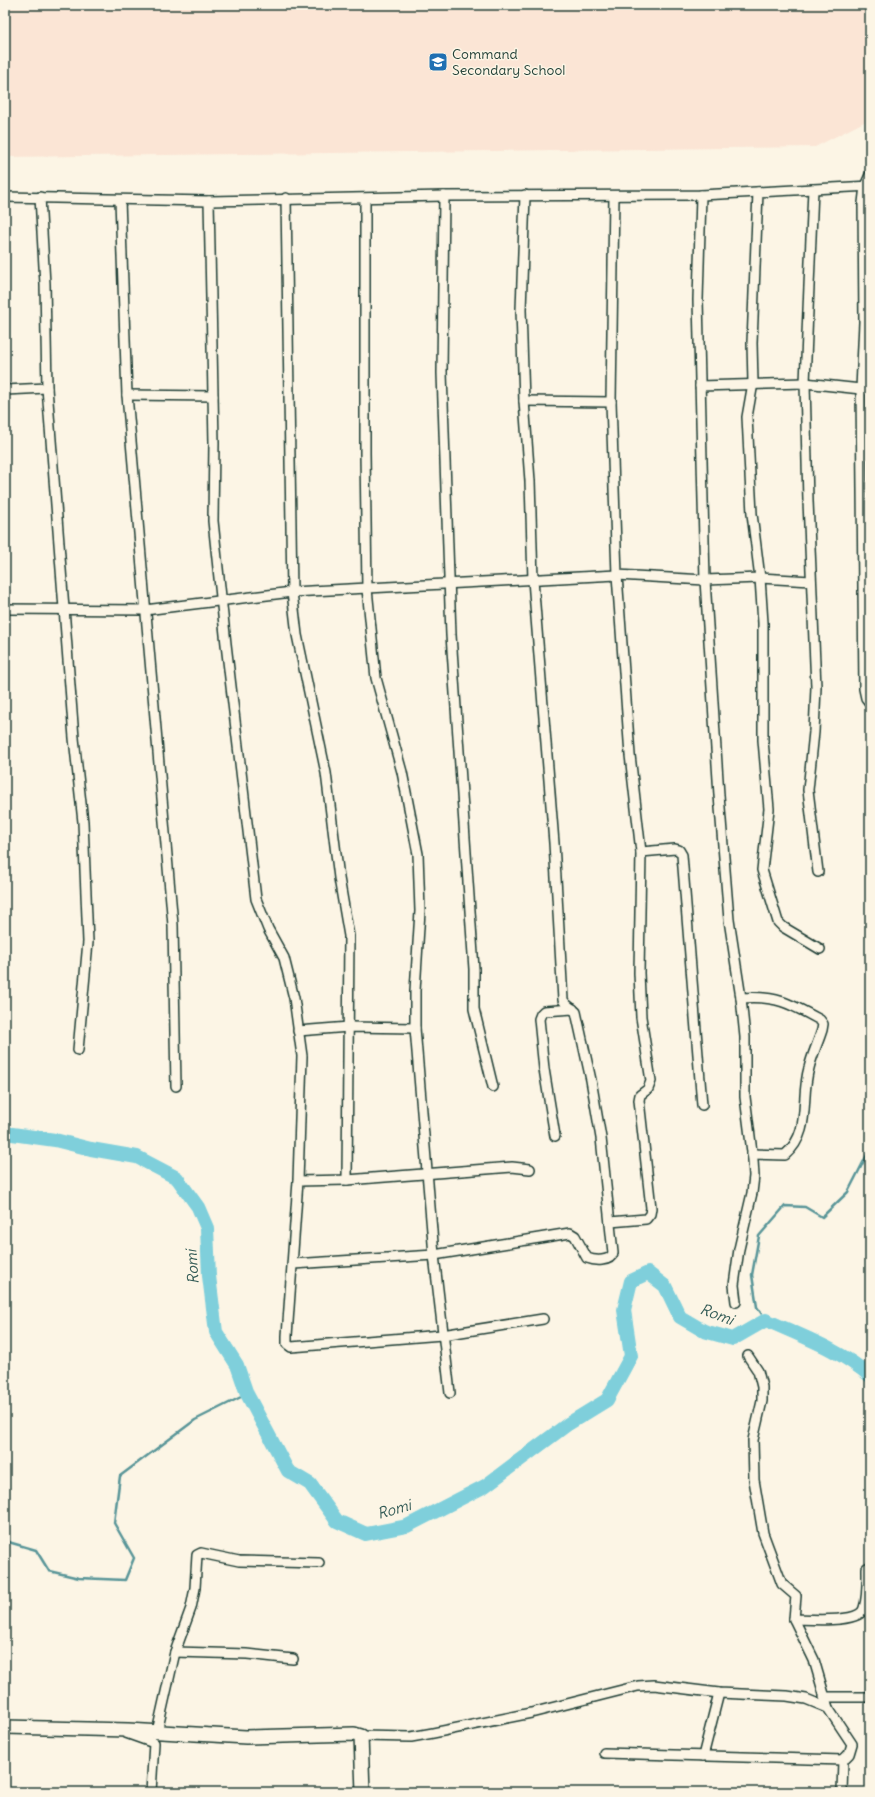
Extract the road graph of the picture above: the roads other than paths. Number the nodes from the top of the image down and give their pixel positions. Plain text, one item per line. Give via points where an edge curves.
1 (870, 175) edge
2 (867, 186) edge
3 (812, 189) junction
4 (758, 192) junction
5 (525, 195) junction
6 (701, 195) junction
7 (5, 196) edge
8 (444, 196) junction
9 (614, 196) junction
10 (40, 197) junction
11 (286, 198) junction
12 (365, 198) junction
13 (120, 200) junction
14 (209, 201) junction
15 (805, 383) junction
16 (753, 384) junction
17 (700, 386) junction
18 (47, 388) junction
19 (866, 389) edge
20 (5, 390) edge
21 (127, 395) junction
22 (213, 396) junction
23 (524, 401) junction
24 (611, 402) junction
25 (617, 575) junction
26 (760, 578) junction
27 (533, 580) junction
28 (705, 580) junction
29 (811, 581) junction
30 (450, 585) junction
31 (367, 589) junction
32 (292, 592) junction
33 (221, 601) junction
34 (5, 609) edge
35 (65, 610) junction
36 (145, 610) junction
37 (870, 703) edge
38 (641, 852) junction
39 (818, 872) dead end
40 (820, 949) dead end
41 (742, 998) junction
42 (573, 1009) junction
43 (349, 1027) junction
44 (415, 1028) junction
45 (298, 1031) junction
46 (78, 1050) dead end
47 (176, 1086) dead end
48 (493, 1087) dead end
49 (702, 1105) dead end
50 (555, 1136) dead end
51 (752, 1154) junction
52 (530, 1169) dead end
53 (429, 1175) junction
54 (348, 1180) junction
55 (298, 1181) junction
56 (610, 1222) junction
57 (434, 1255) junction
58 (292, 1264) junction
59 (736, 1302) dead end
60 (543, 1319) dead end
61 (442, 1336) junction
62 (748, 1356) dead end
63 (450, 1393) dead end
64 (319, 1563) dead end
65 (868, 1568) dead end
66 (794, 1619) junction
67 (175, 1652) junction
68 (293, 1659) dead end
69 (719, 1693) junction
70 (824, 1697) junction
71 (870, 1697) edge
72 (828, 1708) junction
73 (5, 1727) edge
74 (120, 1730) junction
75 (157, 1732) junction
76 (361, 1736) junction
77 (604, 1753) dead end
78 (702, 1756) junction
79 (842, 1760) junction
80 (151, 1792) edge
81 (363, 1792) edge
82 (842, 1792) edge

1 - 2 street
2 - 3 street
2 - 19 street via 862,203
3 - 4 street
3 - 15 street
4 - 6 street
4 - 16 street via 752,343
5 - 8 street
5 - 9 street
5 - 23 street via 521,310
6 - 9 street
6 - 17 street via 698,300
7 - 10 street
8 - 12 street
8 - 30 street via 442,373
9 - 24 street
10 - 13 street
10 - 18 street
11 - 12 street
11 - 14 street
11 - 32 street
12 - 31 street
13 - 14 street
13 - 21 street
14 - 22 street
15 - 16 street
15 - 19 street
15 - 29 street
16 - 17 street
16 - 26 street via 747,417 752,514
17 - 28 street
18 - 20 street
18 - 35 street
19 - 37 street via 864,689
21 - 22 street
21 - 36 street
22 - 33 street via 213,521
23 - 24 street
23 - 27 street
24 - 25 street
25 - 27 street
25 - 28 street
25 - 38 street via 630,755
26 - 28 street
26 - 29 street
26 - 40 street via 763,623 763,740 769,809 762,870 778,922
27 - 30 street
27 - 42 street via 554,843 563,1000
28 - 41 street via 729,920
29 - 39 street via 816,687 808,790
30 - 31 street via 405,585
30 - 48 street via 474,969 474,1008
31 - 32 street
31 - 44 street via 376,678 402,772 418,854 420,911
32 - 33 street
32 - 43 street via 297,635 326,773 349,936
33 - 36 street
33 - 45 street via 256,899 268,929 284,958 294,998
34 - 35 street
35 - 36 street
35 - 46 street via 83,822 88,942
36 - 47 street via 173,925
38 - 49 street via 675,848 682,855
38 - 56 street via 640,988 651,1081 639,1100 651,1208 646,1219
41 - 51 street via 745,1097
41 - 51 street via 772,998 795,1006 823,1024 808,1069 798,1141 785,1155
42 - 50 street via 544,1011 539,1019
42 - 56 street via 576,1012 591,1080 601,1138
43 - 44 street
43 - 45 street
43 - 54 street
44 - 53 street
45 - 55 street via 302,1056
51 - 59 street via 754,1176 739,1249 734,1285
52 - 53 street via 512,1167
53 - 54 street
53 - 57 street
54 - 55 street
55 - 58 street
56 - 57 street via 613,1253 609,1260 587,1258 575,1236 570,1233
57 - 58 street
57 - 61 street
58 - 61 street via 286,1336 291,1347
60 - 61 street
61 - 63 street
62 - 66 street via 758,1371 762,1387 762,1401 753,1440 754,1480 760,1518 782,1584 796,1596
64 - 67 street via 239,1560 201,1553 197,1555 191,1608
65 - 66 street via 864,1609 859,1615 846,1619
66 - 70 street via 814,1660
67 - 68 street via 247,1654
67 - 75 street
69 - 72 street via 787,1696 806,1699
69 - 76 street via 654,1685 638,1686 531,1713 411,1737
69 - 78 street
70 - 71 street
70 - 72 street
72 - 79 street via 852,1744 849,1754
73 - 74 street
74 - 75 street
74 - 80 street via 154,1743
75 - 76 street via 246,1737 354,1734
76 - 81 street
77 - 78 street
78 - 79 street
79 - 82 street

